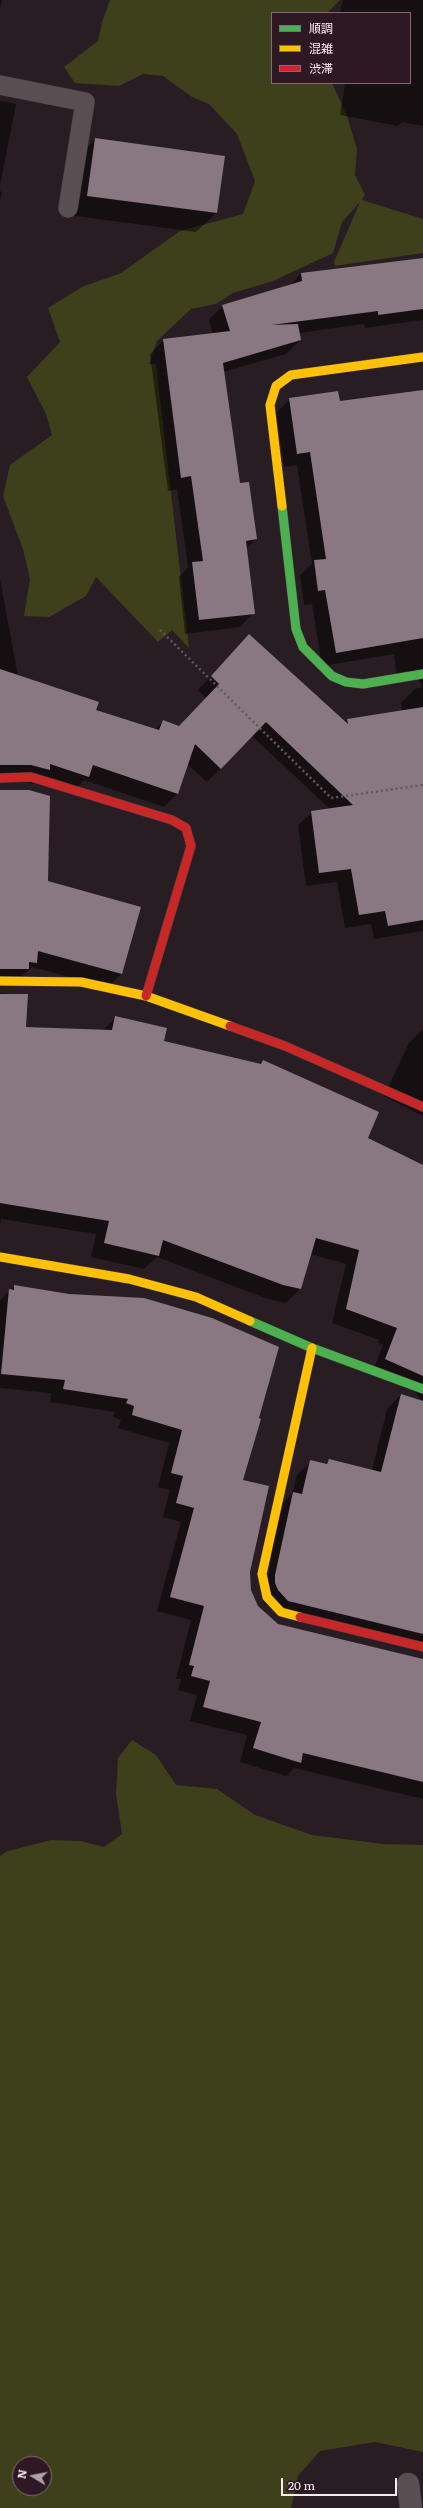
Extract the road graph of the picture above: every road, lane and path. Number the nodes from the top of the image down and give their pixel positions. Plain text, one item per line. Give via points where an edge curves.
1 (0, 85) edge
2 (68, 208) dead end
3 (423, 357) edge
4 (160, 630) dead end
5 (423, 674) edge
6 (0, 778) edge
7 (423, 785) edge
8 (0, 981) edge
9 (146, 996) junction
10 (423, 1107) edge
11 (0, 1257) edge
12 (312, 1348) junction
13 (423, 1389) edge
14 (423, 1647) edge
15 (408, 2484) dead end
16 (411, 2508) edge

1 - 2 lane via 85,102
3 - 5 street via 291,375 276,386 270,405 296,628 303,647 332,676 346,682 363,684
4 - 7 path via 331,798
6 - 9 street via 31,777 172,820 186,828 191,846
8 - 9 street via 81,982
9 - 10 street via 285,1046
11 - 12 street via 129,1279 196,1297
12 - 13 street
12 - 14 street via 262,1574 264,1592 273,1606 281,1612
15 - 16 street

